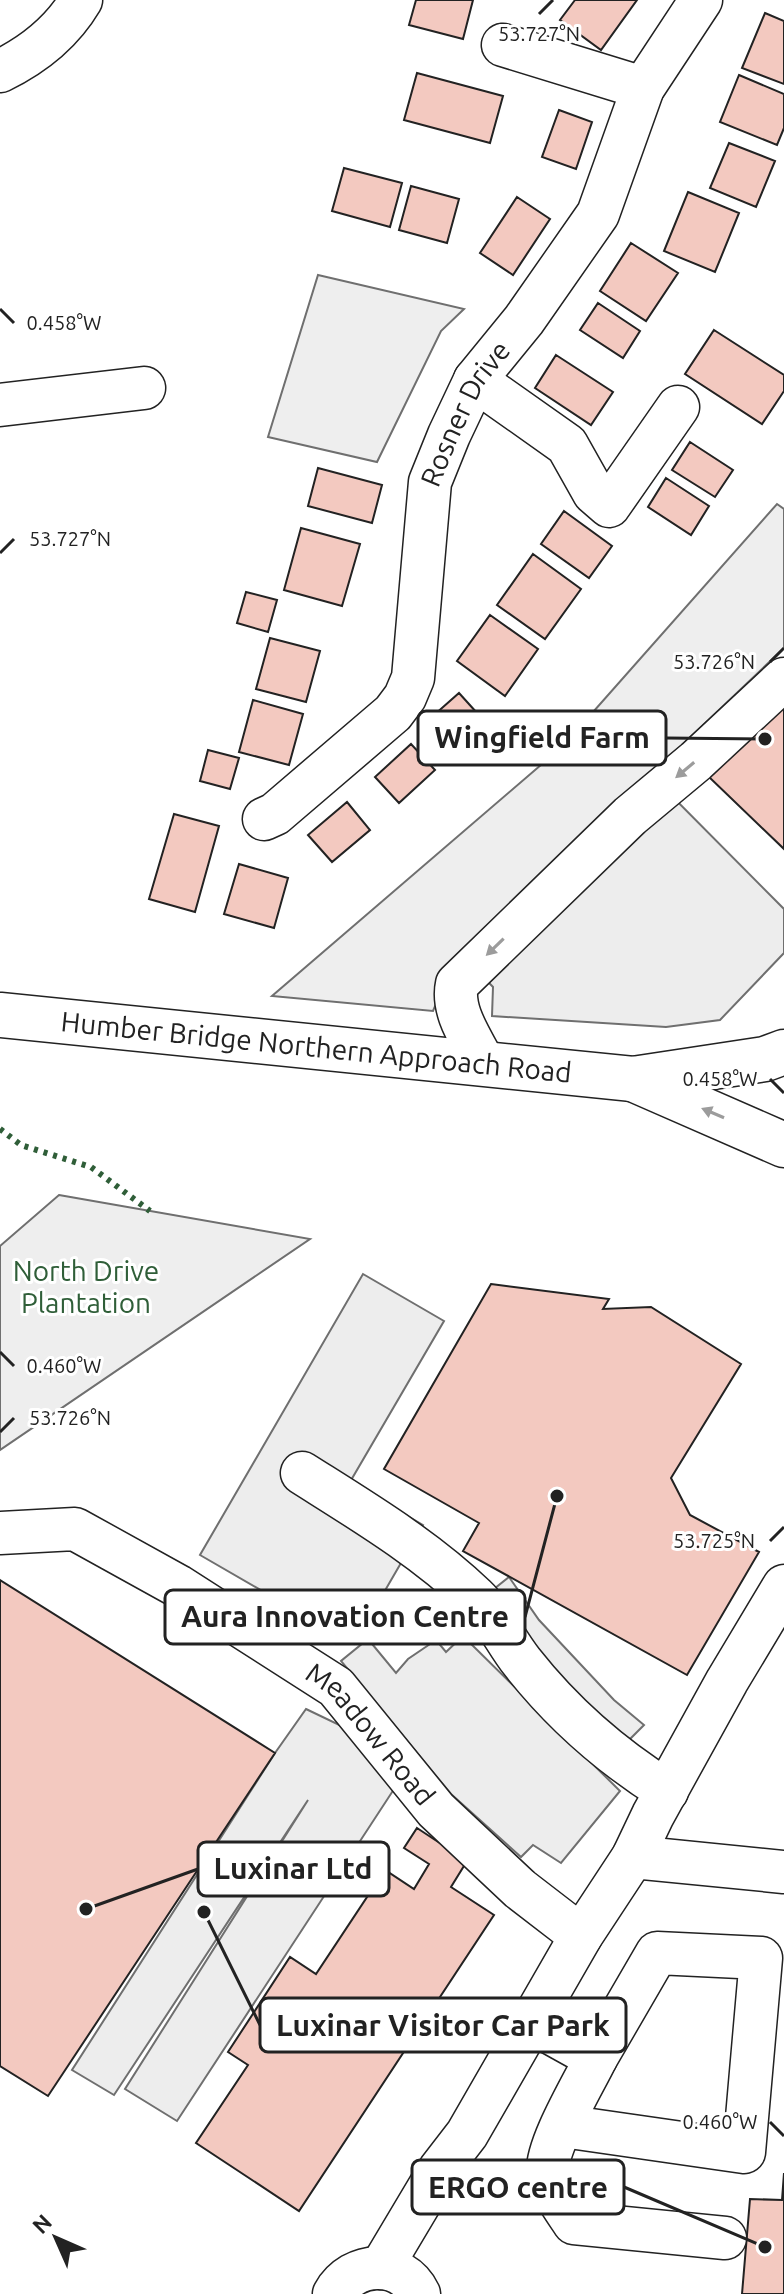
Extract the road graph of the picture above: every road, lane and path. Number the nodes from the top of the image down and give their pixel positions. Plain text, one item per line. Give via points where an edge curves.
1 (81, 0) edge
2 (701, 0) edge
3 (504, 40) dead end
4 (0, 71) edge
5 (643, 88) junction
6 (475, 380) junction
7 (144, 388) dead end
8 (0, 405) edge
9 (678, 407) dead end
10 (784, 679) edge
11 (264, 819) dead end
12 (0, 1015) edge
13 (784, 1052) edge
14 (483, 1062) junction
15 (633, 1079) junction
16 (784, 1145) edge
17 (302, 1473) dead end
18 (0, 1533) edge
19 (784, 1586) edge
20 (667, 1791) junction
21 (784, 1872) edge
22 (622, 1874) junction
23 (581, 1936) junction
24 (533, 2023) junction
25 (596, 2058) junction
26 (563, 2126) junction
27 (725, 2238) dead end
28 (402, 2279) edge
29 (334, 2294) edge

1 - 4 street via 41,46
2 - 5 street, Rosner Drive
3 - 5 street
5 - 6 street, Rosner Drive via 598,214
6 - 9 street via 567,445 594,493 609,506
6 - 11 street, Rosner Drive via 430,482 413,678 405,697 393,713
7 - 8 street
10 -> 14 street via 630,816 457,984 454,997
12 - 14 highway, Humber Bridge Northern Approach Road
13 - 15 highway
14 - 15 highway, Humber Bridge Northern Approach Road
16 -> 15 highway
17 - 20 street via 412,1544 478,1599 522,1662 582,1729
18 - 23 street, Meadow Road via 75,1529 178,1586 336,1687 447,1820 520,1889
19 - 20 street
20 - 22 street
21 - 22 street
22 - 23 street
23 - 24 street
24 - 25 street
24 - 28 street via 440,2169
25 - 26 street
25 - 26 street via 657,1953 761,1958 744,2152
26 - 27 street via 548,2171 574,2223
28 - 29 street via 360,2270

